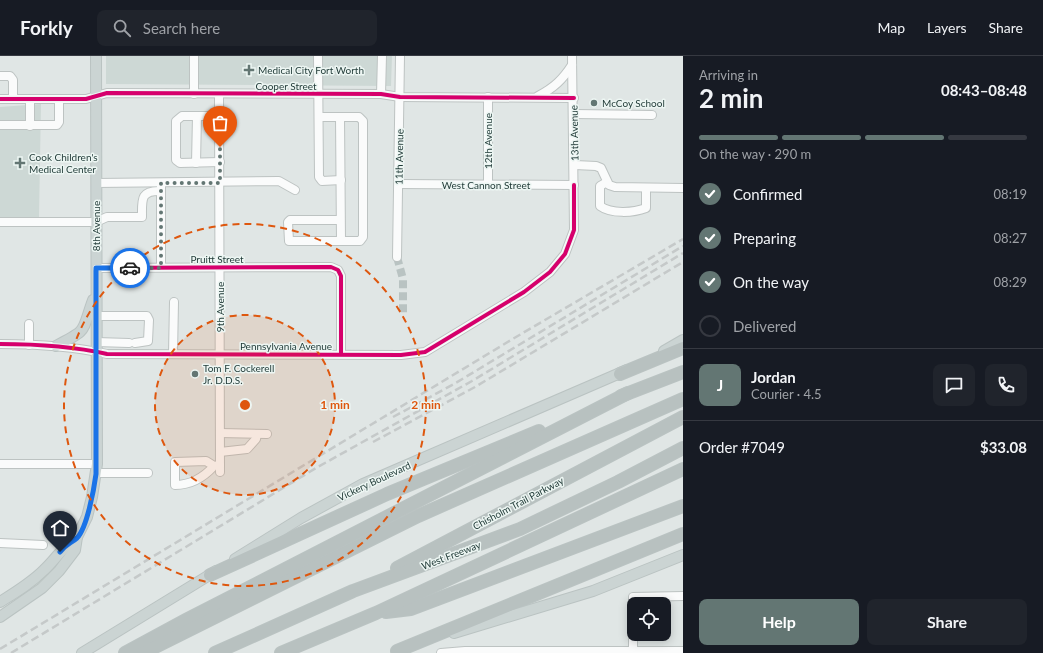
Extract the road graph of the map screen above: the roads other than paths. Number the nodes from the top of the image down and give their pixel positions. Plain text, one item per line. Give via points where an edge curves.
1 (96, 56) edge
2 (194, 56) edge
3 (318, 56) edge
4 (400, 56) edge
5 (572, 56) edge
6 (383, 58) edge
7 (572, 65) junction
8 (0, 76) edge
9 (194, 94) junction
10 (219, 94) junction
11 (318, 94) junction
12 (381, 94) junction
13 (96, 95) junction
14 (400, 97) junction
15 (488, 97) junction
16 (536, 98) junction
17 (574, 98) junction
18 (13, 99) junction
19 (30, 99) junction
20 (59, 99) junction
21 (0, 100) edge
22 (574, 114) junction
23 (652, 115) dead end
24 (197, 116) junction
25 (219, 116) junction
26 (319, 117) junction
27 (340, 117) junction
28 (0, 125) edge
29 (30, 126) junction
30 (220, 162) junction
31 (196, 163) junction
32 (575, 165) junction
33 (341, 180) junction
34 (607, 182) junction
35 (96, 183) junction
36 (220, 183) junction
37 (399, 184) junction
38 (488, 184) junction
39 (574, 185) junction
40 (161, 187) junction
41 (646, 188) junction
42 (683, 188) edge
43 (295, 190) dead end
44 (340, 220) junction
45 (0, 222) edge
46 (96, 222) junction
47 (341, 241) junction
48 (397, 257) tunnel mouth
49 (221, 267) junction
50 (96, 268) junction
51 (161, 268) junction
52 (96, 290) junction
53 (174, 302) dead end
54 (96, 316) junction
55 (29, 324) dead end
56 (683, 340) edge
57 (0, 344) edge
58 (29, 345) junction
59 (56, 346) junction
60 (96, 347) junction
61 (683, 348) edge
62 (173, 354) junction
63 (220, 354) junction
64 (341, 354) junction
65 (683, 372) edge
66 (620, 374) junction
67 (683, 398) edge
68 (683, 417) edge
69 (220, 433) junction
70 (257, 434) junction
71 (267, 434) dead end
72 (683, 448) edge
73 (507, 450) junction
74 (220, 452) junction
75 (0, 464) edge
76 (97, 468) junction
77 (218, 468) junction
78 (683, 469) edge
79 (148, 473) dead end
80 (683, 506) edge
81 (683, 534) edge
82 (77, 537) junction
83 (0, 544) edge
84 (43, 545) dead end
85 (683, 555) edge
86 (210, 575) junction
87 (353, 591) junction
88 (683, 596) edge
89 (0, 602) edge
90 (376, 614) junction
91 (0, 617) edge
92 (683, 651) edge
93 (393, 652) edge
94 (633, 652) edge
95 (82, 653) edge
96 (125, 653) edge
97 (143, 653) edge
98 (215, 653) edge
99 (281, 653) edge
100 (441, 653) edge

1 - 13 main road, 8th Avenue
2 - 9 street
3 - 11 street
4 - 14 street, 11th Avenue
5 - 7 street, 13th Avenue
6 - 12 street
7 - 16 street via 563,79
7 - 17 street, 13th Avenue
8 - 18 street via 10,76 13,80
9 - 10 street, Cooper Street
9 - 13 street, Cooper Street
10 - 11 street, Cooper Street
10 - 25 street, 9th Avenue
11 - 12 street, Cooper Street
11 - 26 street
12 - 14 street, Cooper Street
13 - 20 street, Cooper Street via 86,99
13 - 35 main road, 8th Avenue
14 - 15 street, Cooper Street
14 - 37 street, 11th Avenue
15 - 16 street, Cooper Street
15 - 38 street, 12th Avenue
16 - 17 street, Cooper Street
17 - 22 street, 13th Avenue
18 - 19 street, Cooper Street
18 - 21 street, Cooper Street
19 - 20 street, Cooper Street
19 - 29 street
20 - 29 street via 57,125
22 - 23 street
22 - 32 street, 13th Avenue
24 - 25 street
24 - 31 street
24 - 31 street via 182,116 176,121 176,160 180,163
25 - 30 street, 9th Avenue
26 - 27 street
26 - 33 street via 319,177 322,181
27 - 33 street
27 - 47 street via 359,117 362,121 363,136 363,237 360,241
28 - 29 street
30 - 31 street
30 - 36 street, 9th Avenue
32 - 34 street via 596,166 603,171
32 - 39 street, 13th Avenue
33 - 44 street
34 - 41 street via 615,188
34 - 41 street via 600,186 600,206 606,210 638,211 646,208
35 - 40 street
35 - 46 main road, 8th Avenue
36 - 40 street
36 - 43 street via 279,182
36 - 49 street, 9th Avenue
37 - 38 street, West Cannon Street
37 - 48 street, 11th Avenue
38 - 39 street, West Cannon Street
39 - 64 street, Pennsylvania Avenue via 574,230 565,254 550,272 524,292 425,352 413,355
40 - 46 street via 147,193 142,199 142,217 107,217
40 - 51 street
41 - 42 street
44 - 47 street
44 - 47 street via 290,220 288,238 289,241
45 - 46 street
46 - 50 main road, 8th Avenue
49 - 51 street, Pruitt Street
49 - 63 street, 9th Avenue
49 - 64 street, Pruitt Street via 331,267 338,270 341,276
50 - 51 street, Pruitt Street
50 - 52 main road, 8th Avenue
52 - 54 main road, 8th Avenue
52 - 59 main road via 84,330 78,336
53 - 62 street
54 - 60 main road, 8th Avenue
54 - 60 street via 147,316 149,320 148,341
55 - 58 street
56 - 66 main road, Vickery Boulevard
57 - 58 street, Pennsylvania Avenue
58 - 59 street, Pennsylvania Avenue
59 - 60 street, Pennsylvania Avenue
60 - 62 street, Pennsylvania Avenue via 107,354
60 - 76 main road, 8th Avenue
61 - 66 highway
62 - 63 street, Pennsylvania Avenue
63 - 64 street, Pennsylvania Avenue
63 - 69 street, 9th Avenue
65 - 73 highway via 628,393
66 - 86 main road, Vickery Boulevard via 342,494
67 - 97 highway via 418,516
68 - 87 highway, Chisholm Trail Parkway
69 - 70 street
69 - 74 street, 9th Avenue
70 - 71 street
70 - 74 street via 256,439 246,449
72 - 87 highway, West Freeway via 520,528
73 - 86 highway via 387,494
73 - 96 highway
74 - 77 street, 9th Avenue
75 - 76 street
76 - 79 street
76 - 82 main road, 8th Avenue via 90,506
77 - 77 street via 206,461 175,462 174,485 182,485
78 - 90 highway, West Freeway
80 - 90 highway via 411,609
81 - 93 highway
82 - 89 main road, 8th Avenue via 66,544 36,578
82 - 91 main road, 8th Avenue via 75,550 52,579
83 - 84 street
85 - 93 main road via 593,591
86 - 95 main road, Vickery Boulevard
87 - 98 highway, West Freeway
88 - 94 street via 633,597
90 - 99 highway, West Freeway
92 - 94 street
94 - 100 street

